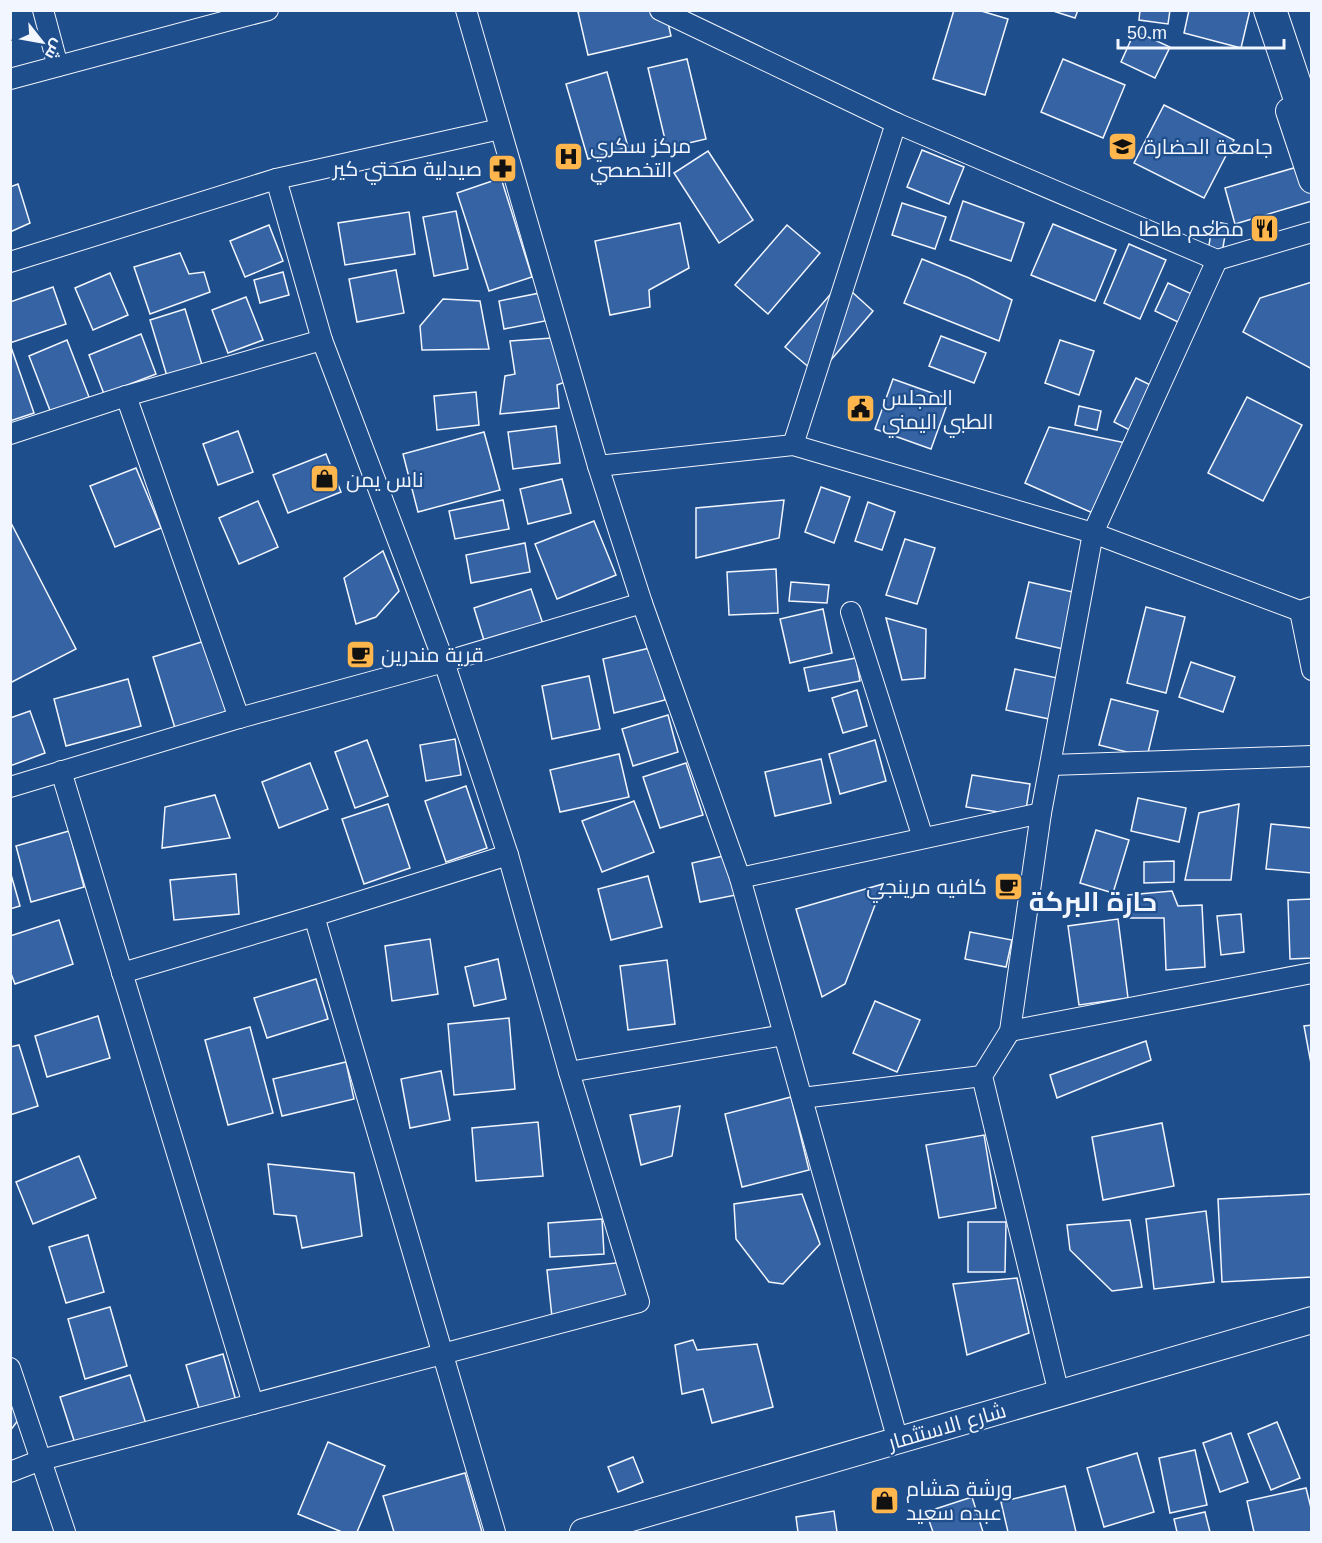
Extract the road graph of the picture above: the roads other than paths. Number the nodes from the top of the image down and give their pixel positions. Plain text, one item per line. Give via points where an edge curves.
1 (43, 10) edge
2 (268, 10) edge
3 (465, 10) edge
4 (660, 10) edge
5 (1257, 10) edge
6 (1270, 10) edge
7 (1291, 10) edge
8 (58, 66) junction
9 (1311, 69) edge
10 (10, 79) edge
11 (896, 123) junction
12 (500, 129) junction
13 (1311, 135) edge
14 (276, 179) junction
15 (1311, 180) edge
16 (1311, 232) edge
17 (1217, 260) junction
18 (10, 262) edge
19 (322, 340) junction
20 (126, 396) junction
21 (10, 434) edge
22 (793, 445) junction
23 (598, 466) junction
24 (1093, 533) junction
25 (642, 603) junction
26 (1306, 609) edge
27 (851, 612) dead end
28 (444, 662) junction
29 (1311, 670) edge
30 (238, 718) junction
31 (1311, 756) edge
32 (1051, 765) junction
33 (61, 771) junction
34 (10, 787) edge
35 (1041, 813) junction
36 (923, 838) junction
37 (508, 855) junction
38 (740, 878) junction
39 (314, 916) junction
40 (122, 973) junction
41 (1311, 973) edge
42 (1010, 1031) junction
43 (784, 1035) junction
44 (569, 1072) junction
45 (982, 1076) junction
46 (802, 1098) junction
47 (1311, 1320) edge
48 (443, 1354) junction
49 (10, 1368) edge
50 (1059, 1394) junction
51 (253, 1404) junction
52 (898, 1441) junction
53 (41, 1460) junction
54 (10, 1472) edge
55 (65, 1533) edge
56 (495, 1533) edge
57 (583, 1533) edge

1 - 8 street
2 - 8 street
3 - 12 street
4 - 11 street
5 - 15 street
6 - 13 main road
7 - 9 main road
8 - 10 street
11 - 17 street
11 - 22 street
12 - 14 street
12 - 23 street
14 - 18 street
14 - 19 street
16 - 17 street
17 - 24 street
19 - 20 street
19 - 28 street
20 - 21 street
20 - 30 street
22 - 23 street
22 - 24 street
23 - 25 street
24 - 26 street
24 - 32 street
25 - 28 street
25 - 38 street
26 - 29 street
27 - 36 street
28 - 30 street
28 - 37 street
30 - 33 street
31 - 32 street
32 - 35 street
33 - 34 street
33 - 40 street
35 - 36 street
35 - 42 street
36 - 38 street
37 - 39 street
37 - 44 street
38 - 43 street
39 - 40 street
39 - 48 street
40 - 51 street
41 - 42 street
42 - 45 street
43 - 44 street
43 - 46 street
44 - 48 street via 639,1302
45 - 46 street
45 - 50 street
46 - 52 street
47 - 50 street, شارع الاستثمار
48 - 51 street
48 - 56 street
49 - 53 street
50 - 52 street, شارع الاستثمار
51 - 53 street
52 - 57 street, شارع الاستثمار
53 - 54 street
53 - 55 street

